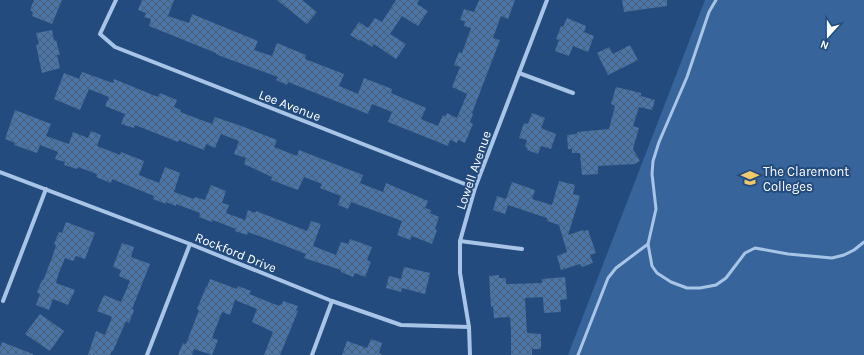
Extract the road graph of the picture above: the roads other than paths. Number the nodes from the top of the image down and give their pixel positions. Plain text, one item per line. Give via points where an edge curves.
1 (116, 0) edge
2 (547, 0) edge
3 (716, 0) edge
4 (519, 73) junction
5 (573, 94) dead end
6 (0, 172) edge
7 (475, 188) junction
8 (46, 189) junction
9 (460, 241) junction
10 (864, 242) edge
11 (190, 244) junction
12 (648, 244) junction
13 (522, 249) dead end
14 (332, 301) junction
15 (3, 302) dead end
16 (470, 327) junction
17 (147, 355) edge
18 (312, 355) edge
19 (470, 355) edge
20 (578, 355) edge

1 - 7 street, Lee Avenue via 100,34 115,47
2 - 4 street, Lowell Avenue
3 - 12 lane via 709,12 687,77 653,161 656,209
4 - 5 street
4 - 7 street, Lowell Avenue
6 - 8 street, Rockford Drive
7 - 9 street, Lowell Avenue
8 - 11 street, Rockford Drive
8 - 15 street
9 - 13 street
9 - 16 street, Lowell Avenue via 460,273
10 - 12 lane via 854,250 832,258 755,248 745,253 726,278 716,285 700,288 687,288 657,273 652,266
11 - 14 street, Rockford Drive
11 - 17 street
12 - 20 lane via 616,268 608,278
14 - 16 street, Rockford Drive via 401,325
14 - 18 street
16 - 19 street, Lowell Avenue

